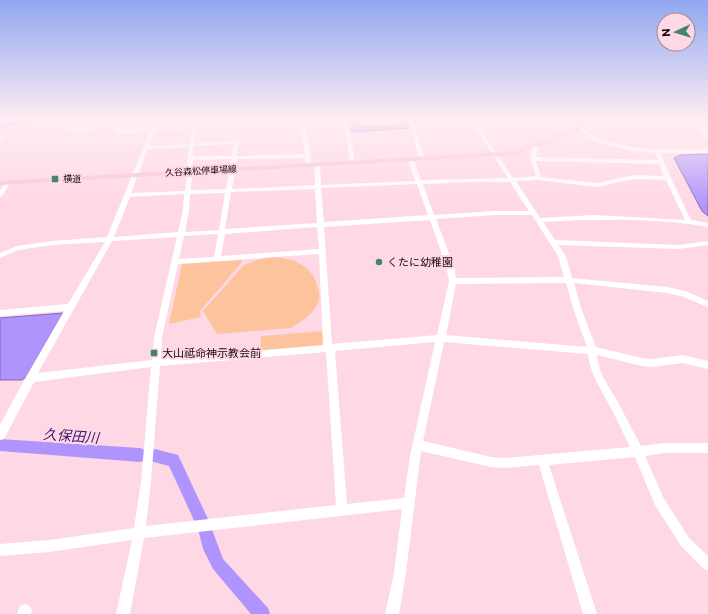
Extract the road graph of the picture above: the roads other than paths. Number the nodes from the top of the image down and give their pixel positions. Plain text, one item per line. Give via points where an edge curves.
1 (146, 148) edge
2 (191, 149) edge
3 (235, 149) edge
4 (307, 149) edge
5 (351, 149) edge
6 (419, 149) edge
7 (491, 149) edge
8 (525, 149) edge
9 (535, 149) edge
10 (634, 149) edge
11 (657, 151) junction
12 (708, 151) edge
13 (495, 155) junction
14 (308, 156) junction
15 (190, 158) junction
16 (234, 158) junction
17 (410, 158) junction
18 (422, 158) junction
19 (534, 159) junction
20 (353, 162) junction
21 (662, 162) junction
22 (313, 164) junction
23 (232, 169) junction
24 (189, 172) junction
25 (136, 175) junction
26 (539, 178) junction
27 (668, 178) junction
28 (510, 180) junction
29 (8, 182) junction
30 (419, 182) junction
31 (0, 183) edge
32 (318, 186) junction
33 (228, 190) junction
34 (188, 192) junction
35 (0, 195) edge
36 (128, 195) junction
37 (532, 213) junction
38 (432, 218) junction
39 (538, 220) junction
40 (689, 222) junction
41 (321, 225) junction
42 (708, 225) edge
43 (222, 231) junction
44 (181, 234) junction
45 (110, 239) junction
46 (553, 242) junction
47 (708, 243) edge
48 (0, 248) edge
49 (9, 251) junction
50 (323, 251) junction
51 (0, 256) edge
52 (217, 258) junction
53 (174, 262) junction
54 (568, 280) junction
55 (453, 281) junction
56 (708, 304) edge
57 (70, 307) junction
58 (0, 312) edge
59 (441, 338) junction
60 (329, 348) junction
61 (592, 350) junction
62 (155, 363) junction
63 (708, 364) edge
64 (30, 378) junction
65 (0, 435) edge
66 (418, 445) junction
67 (708, 448) edge
68 (638, 452) junction
69 (543, 461) junction
70 (408, 503) junction
71 (342, 511) junction
72 (139, 534) junction
73 (0, 550) edge
74 (708, 565) edge
75 (123, 614) edge
76 (392, 614) edge
77 (590, 614) edge

1 - 25 street
2 - 15 street
3 - 16 street
4 - 14 street
5 - 20 street
6 - 18 street
7 - 13 street
8 - 13 main road, 久谷森松停車場線 via 518,153
9 - 19 street
10 - 11 street
11 - 12 street
11 - 21 street
13 - 18 main road, 久谷森松停車場線
13 - 28 street
14 - 16 street
14 - 22 street
15 - 16 street
15 - 24 street
16 - 23 street
17 - 18 main road, 久谷森松停車場線
17 - 20 main road, 久谷森松停車場線
17 - 30 street
19 - 21 street
19 - 26 street
20 - 22 main road, 久谷森松停車場線
21 - 27 street
22 - 23 main road, 久谷森松停車場線
22 - 32 street
23 - 24 main road, 久谷森松停車場線
23 - 33 street
24 - 25 main road, 久谷森松停車場線
24 - 34 street
25 - 29 main road, 久谷森松停車場線
25 - 36 street
26 - 27 street via 596,185 633,177
26 - 28 street
27 - 40 street
28 - 30 street
28 - 37 street
29 - 31 main road, 久谷森松停車場線
29 - 35 street
30 - 32 street
30 - 38 street
32 - 33 street
32 - 41 street
33 - 34 street
33 - 43 street
34 - 36 street
34 - 44 street
36 - 45 street
37 - 38 street
37 - 39 street
38 - 41 street
38 - 55 street
39 - 40 street via 594,217
39 - 46 street
40 - 42 street
41 - 43 street
41 - 50 street
43 - 44 street
43 - 52 street
44 - 45 street
44 - 53 street
45 - 49 street via 25,246
45 - 57 street
46 - 47 street via 679,247
46 - 54 street via 562,256
48 - 49 street
49 - 51 street
50 - 52 street
50 - 60 street
52 - 53 street
53 - 62 street via 162,313
54 - 55 street
54 - 56 street via 667,290 682,293
54 - 61 street
55 - 59 street
57 - 58 street
57 - 64 street
59 - 60 street
59 - 61 street
59 - 66 street
60 - 62 street
60 - 71 street
61 - 63 street via 642,362 682,359
61 - 68 street via 594,367 601,383 612,399
62 - 64 street
62 - 72 street
64 - 65 street
66 - 69 street via 491,462
66 - 70 street
67 - 68 street via 665,448
68 - 69 street
68 - 74 street via 659,501 685,542
69 - 77 street
70 - 71 street
70 - 76 street via 402,559
71 - 72 street
72 - 73 street
72 - 75 street

